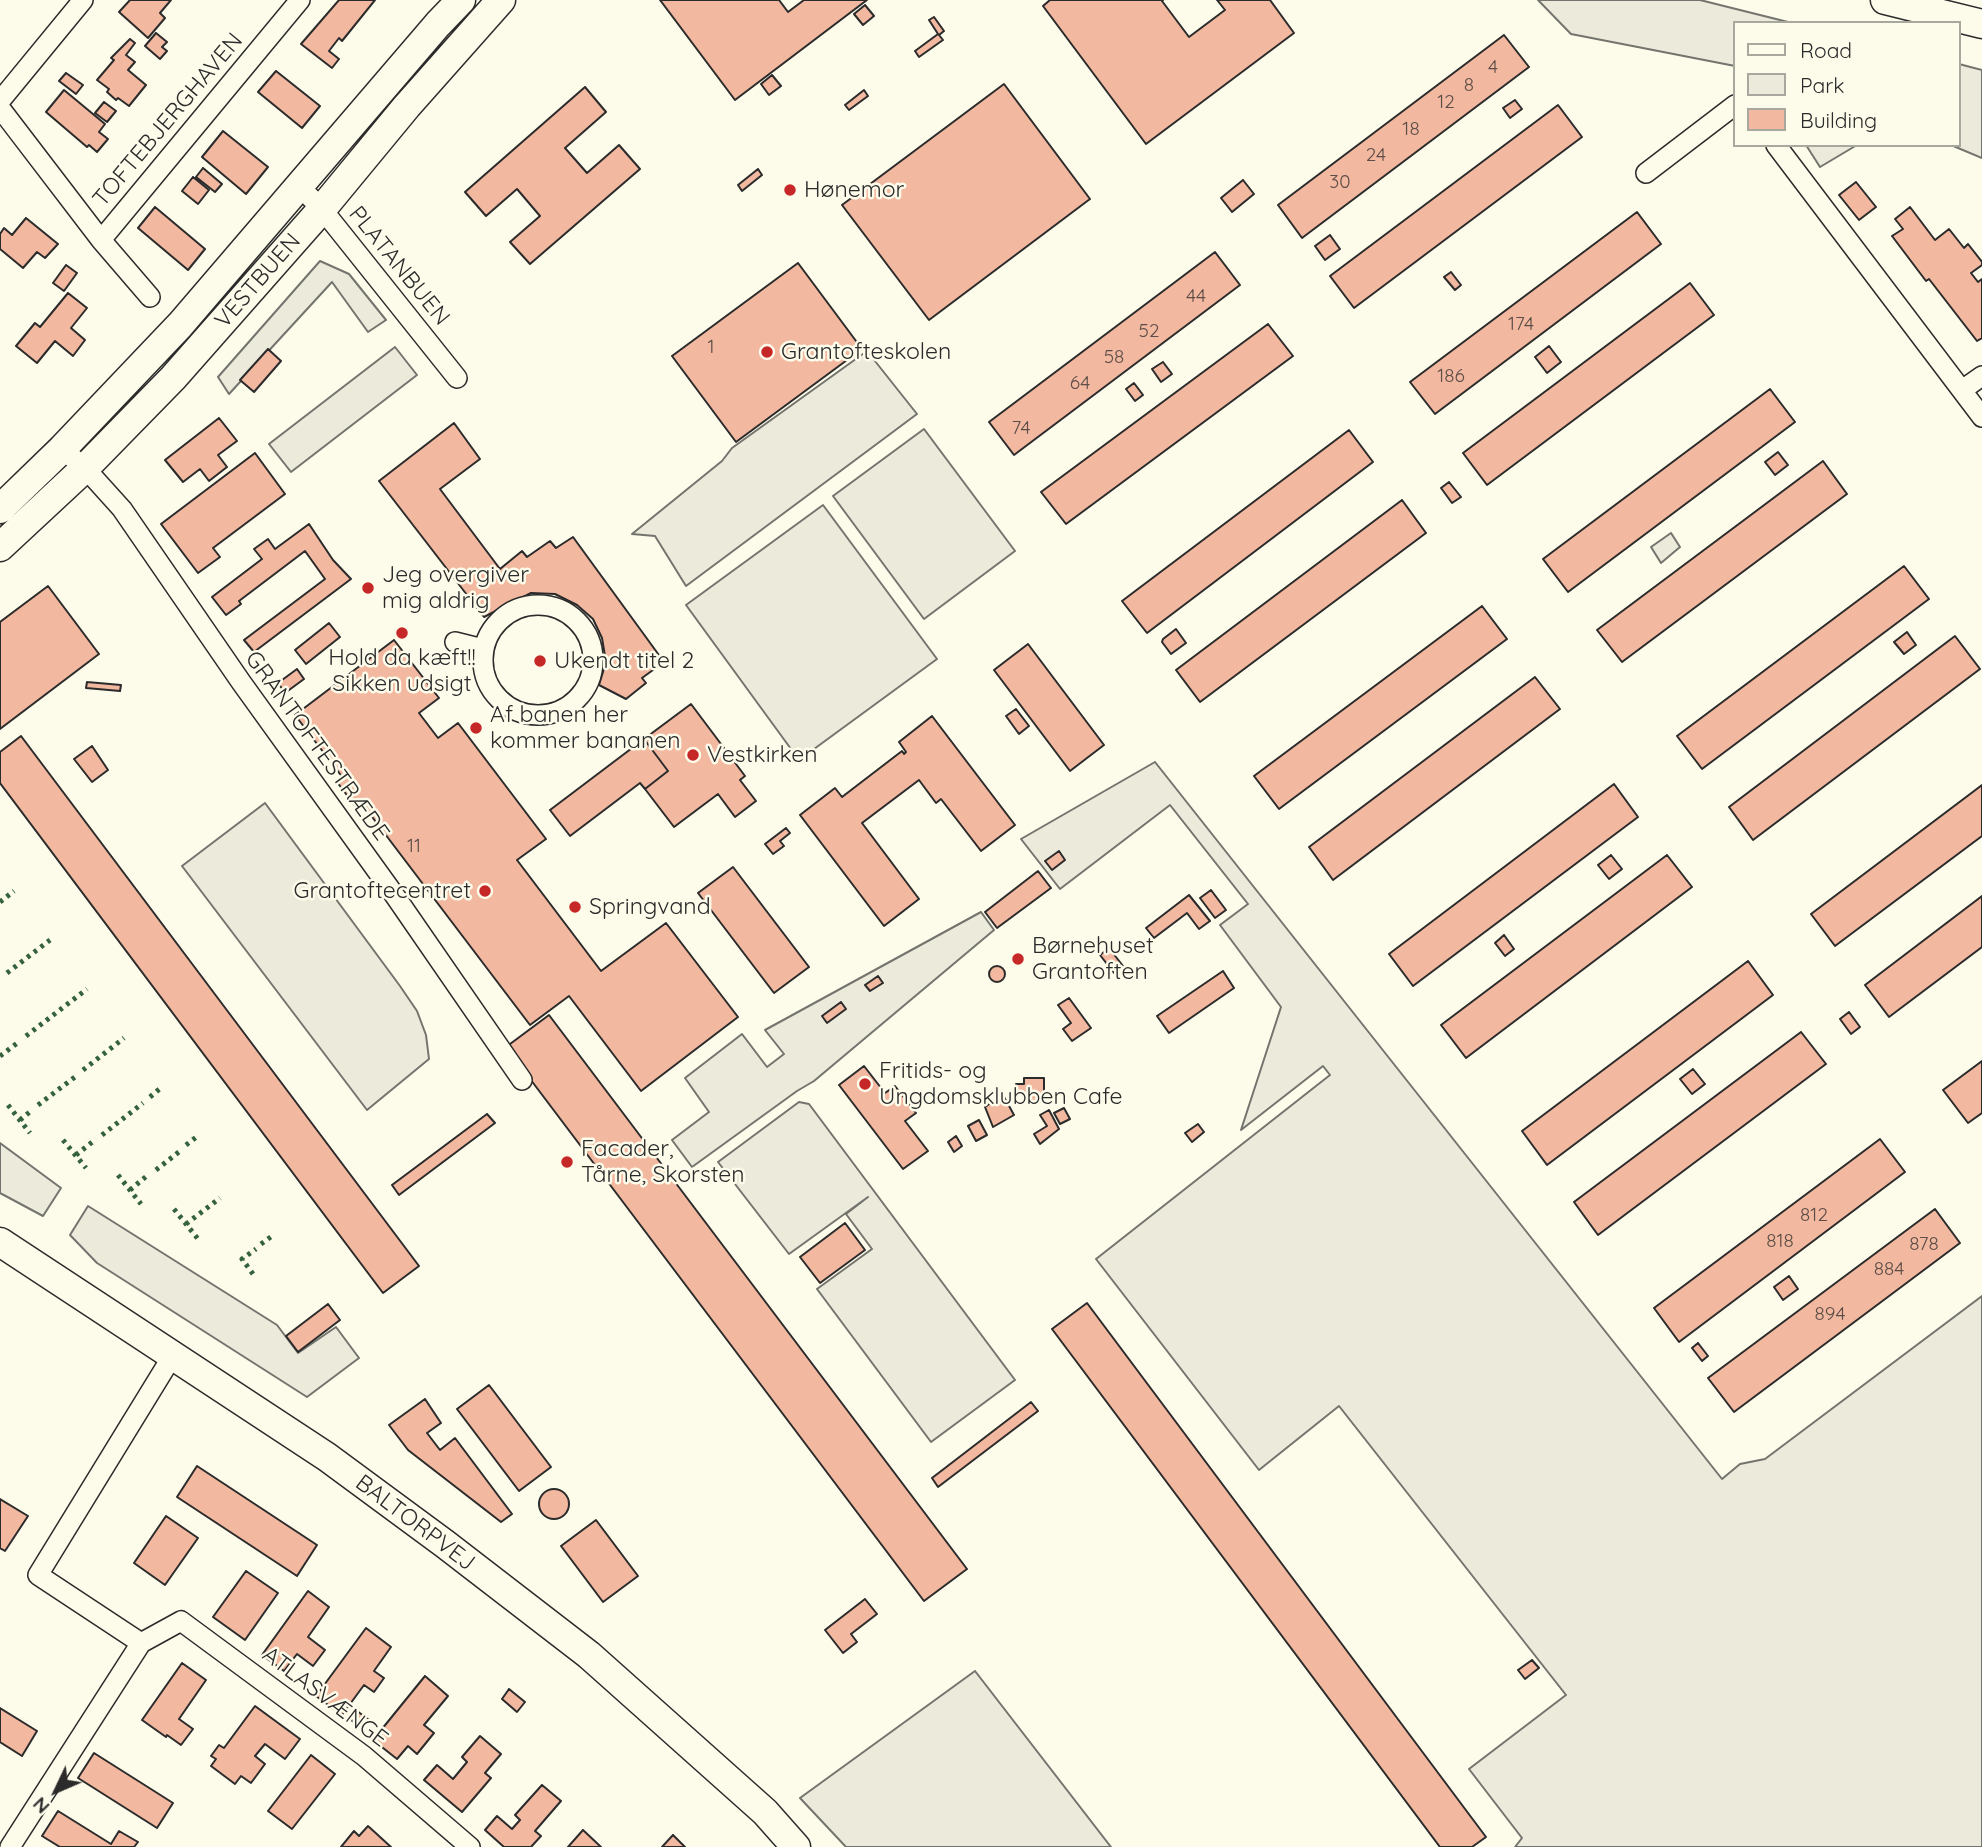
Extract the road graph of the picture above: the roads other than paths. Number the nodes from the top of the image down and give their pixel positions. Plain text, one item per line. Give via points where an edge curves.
1 (83, 0) edge
2 (300, 0) edge
3 (461, 0) edge
4 (501, 0) edge
5 (1885, 0) edge
6 (1982, 24) edge
7 (0, 102) edge
8 (1734, 106) edge
9 (0, 108) edge
10 (1778, 147) edge
11 (1646, 173) dead end
12 (300, 187) junction
13 (322, 209) junction
14 (101, 240) junction
15 (150, 298) dead end
16 (1982, 376) edge
17 (457, 378) dead end
18 (1962, 390) junction
19 (1982, 417) edge
20 (62, 449) junction
21 (85, 468) junction
22 (0, 509) edge
23 (0, 547) edge
24 (455, 642) dead end
25 (483, 649) junction
26 (522, 1080) dead end
27 (0, 1241) edge
28 (173, 1355) junction
29 (141, 1643) junction
30 (10, 1847) edge
31 (470, 1847) edge
32 (796, 1847) edge

1 - 7 street
2 - 14 street, TOFTEBJERGHAVEN
3 - 12 street, VESTBUEN
4 - 13 street, VESTBUEN
5 - 6 street
8 - 11 street
9 - 14 street
10 - 18 street
12 - 13 street, PLATANBUEN
12 - 20 street, VESTBUEN via 180,325
13 - 17 street, PLATANBUEN
13 - 21 street, VESTBUEN via 173,378
14 - 15 street
16 - 18 street
18 - 19 street
20 - 21 street, GRANTOFTESTRÆDE
20 - 22 street, VESTBUEN
21 - 23 street, VESTBUEN
21 - 26 street, GRANTOFTESTRÆDE via 128,516
24 - 25 street
25 - 25 street via 488,685 500,701 516,712 535,716 572,705 593,672 587,634 559,608 520,607 490,631
27 - 28 street, BALTORPVEJ
28 - 29 street via 38,1575
28 - 32 street, BALTORPVEJ via 327,1457 589,1655 765,1812
29 - 30 street, ATLASVÆNGE
29 - 31 street, ATLASVÆNGE via 181,1621 364,1756

